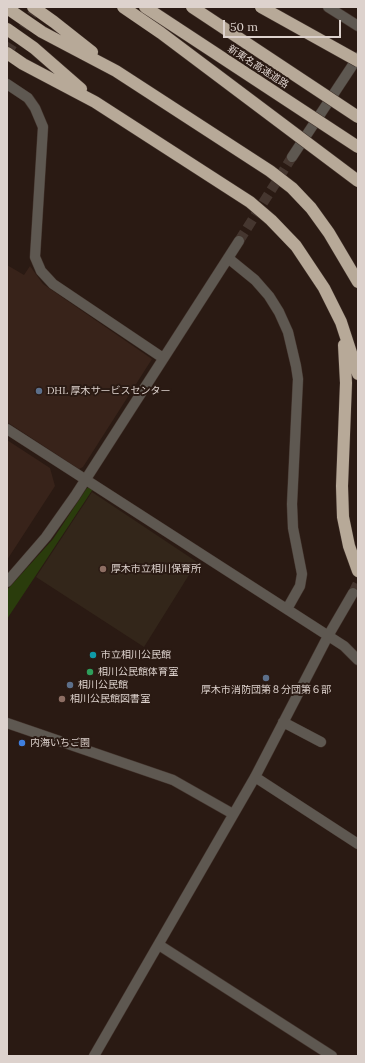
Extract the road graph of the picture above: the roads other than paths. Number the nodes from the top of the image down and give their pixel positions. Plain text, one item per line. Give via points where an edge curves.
1 (33, 7) edge
2 (123, 7) edge
3 (145, 7) edge
4 (192, 7) edge
5 (261, 7) edge
6 (328, 7) edge
7 (7, 8) edge
8 (358, 26) edge
9 (7, 29) edge
10 (7, 53) edge
11 (358, 57) edge
12 (358, 62) edge
13 (116, 71) junction
14 (7, 84) edge
15 (95, 102) junction
16 (358, 117) edge
17 (358, 147) edge
18 (292, 157) tunnel mouth
19 (358, 181) edge
20 (238, 241) tunnel mouth
21 (228, 258) junction
22 (358, 282) edge
23 (341, 322) junction
24 (163, 358) junction
25 (358, 374) edge
26 (7, 429) edge
27 (85, 480) junction
28 (358, 571) edge
29 (7, 582) edge
30 (352, 593) tunnel mouth
31 (286, 609) junction
32 (328, 636) junction
33 (358, 660) edge
34 (283, 722) junction
35 (7, 723) edge
36 (322, 742) dead end
37 (255, 777) junction
38 (233, 814) junction
39 (358, 844) edge
40 (159, 945) junction
41 (94, 1056) edge
42 (332, 1056) edge

1 - 13 highway
2 - 19 highway, bridge
3 - 17 highway, 新東名高速道路, bridge
4 - 16 highway, 新東名高速道路, bridge
5 - 12 highway, bridge
6 - 8 street
7 - 13 highway via 42,32
9 - 15 highway via 34,48
10 - 15 highway
11 - 18 street
13 - 22 highway via 292,188 329,233
14 - 24 street via 28,98 43,127 35,257 41,271 53,284
15 - 23 highway via 250,202 271,220 296,246 320,282
20 - 21 street
21 - 24 street
21 - 31 street via 255,280 280,312 296,366 298,379 292,504 293,528 302,574 300,586
23 - 25 highway
23 - 28 highway via 346,353 343,517
24 - 27 street
26 - 27 street
27 - 29 street via 46,537
27 - 31 street
30 - 32 street
31 - 32 street
32 - 33 street via 344,646
32 - 34 street
34 - 36 street
34 - 37 street
35 - 38 street via 173,780
37 - 38 street
37 - 39 street
38 - 40 street
40 - 41 street
40 - 42 street

